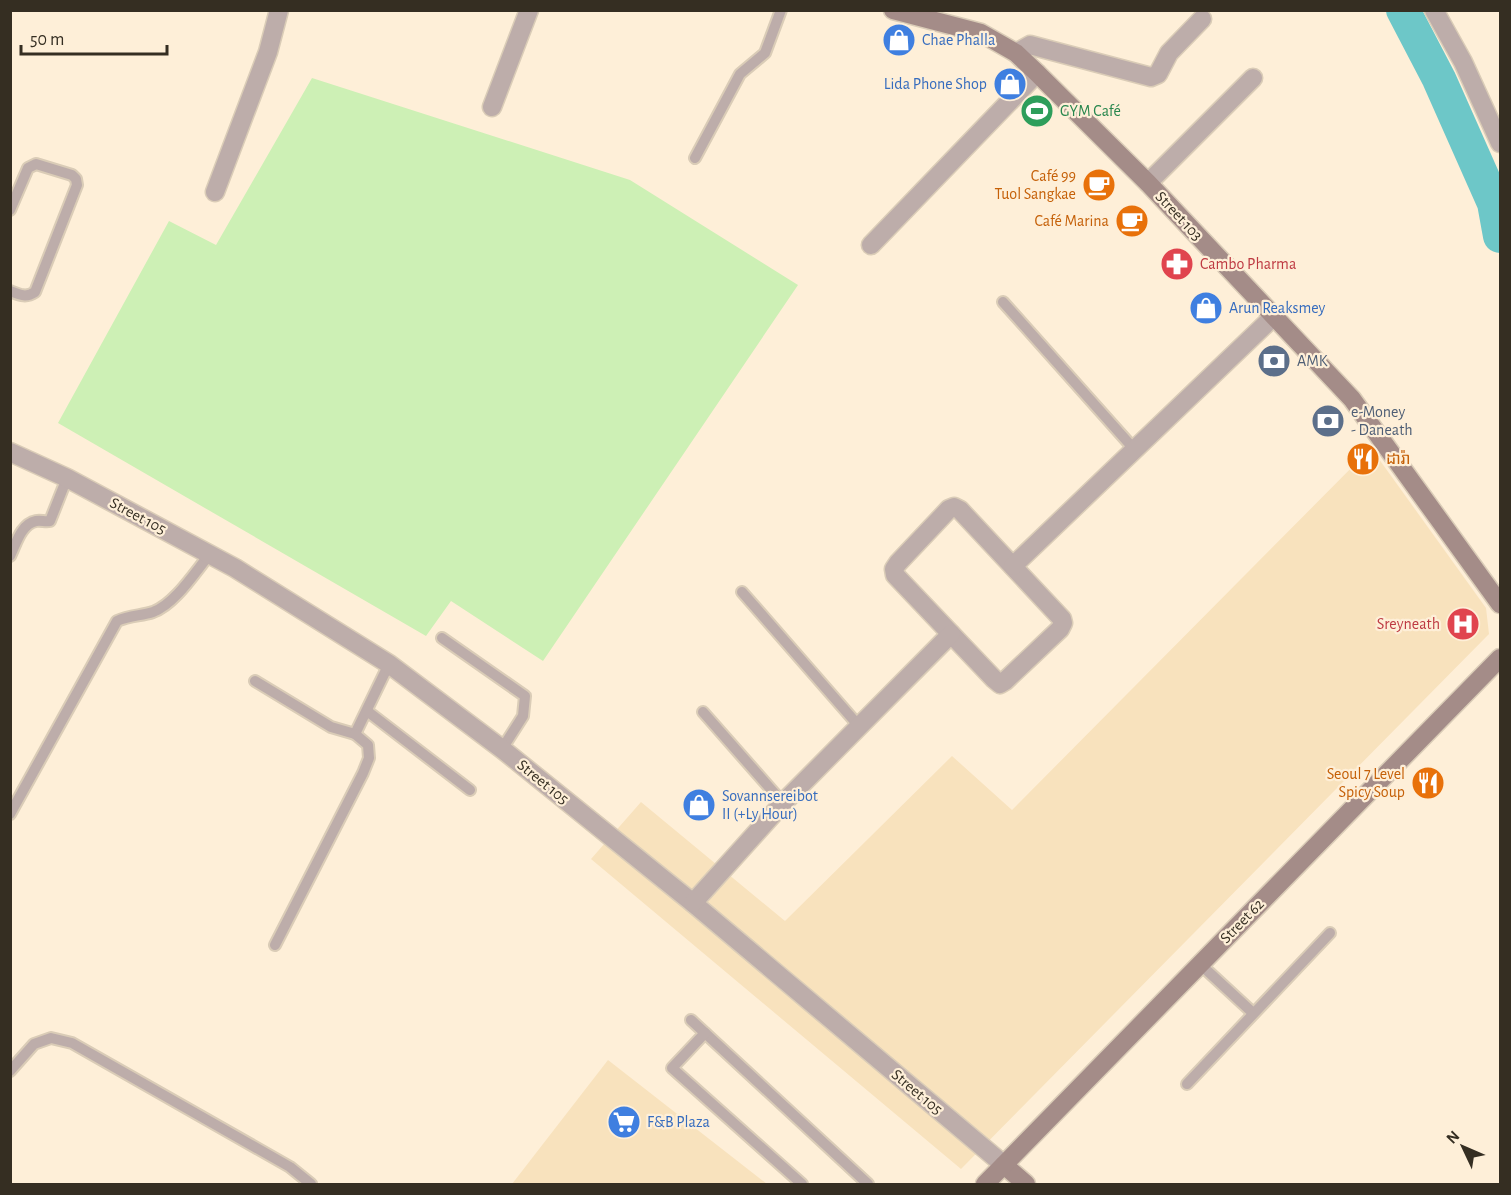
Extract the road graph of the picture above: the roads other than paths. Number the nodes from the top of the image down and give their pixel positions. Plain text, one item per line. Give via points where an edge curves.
1 (279, 10) edge
2 (529, 10) edge
3 (781, 10) edge
4 (893, 10) edge
5 (1434, 10) edge
6 (1202, 19) dead end
7 (1016, 53) junction
8 (1037, 73) junction
9 (1253, 78) dead end
10 (492, 107) dead end
11 (1500, 143) edge
12 (695, 158) dead end
13 (1148, 183) junction
14 (214, 192) dead end
15 (10, 210) edge
16 (871, 245) dead end
17 (10, 291) edge
18 (1003, 302) dead end
19 (1273, 317) junction
20 (1134, 449) junction
21 (10, 452) edge
22 (67, 478) junction
23 (210, 554) junction
24 (10, 556) edge
25 (1013, 566) junction
26 (742, 592) dead end
27 (1500, 604) edge
28 (951, 634) junction
29 (442, 638) dead end
30 (1500, 658) edge
31 (389, 664) junction
32 (255, 681) dead end
33 (367, 711) junction
34 (703, 712) dead end
35 (858, 725) junction
36 (355, 734) junction
37 (502, 749) junction
38 (470, 790) dead end
39 (783, 802) junction
40 (10, 814) edge
41 (693, 903) junction
42 (1330, 933) dead end
43 (275, 945) dead end
44 (1200, 964) junction
45 (1253, 1013) junction
46 (691, 1020) dead end
47 (705, 1033) junction
48 (10, 1071) edge
49 (1187, 1084) dead end
50 (1004, 1165) junction
51 (311, 1185) edge
52 (802, 1185) edge
53 (868, 1185) edge
54 (985, 1185) edge
55 (1026, 1185) edge

1 - 14 street via 268,52
2 - 10 street
3 - 12 lane via 765,52 740,74
4 - 7 street, Street 103 via 981,33
5 - 11 street
6 - 7 street via 1169,53 1158,74 1151,77 1030,45
7 - 8 street, Street 103
8 - 13 street, Street 103
8 - 16 street
9 - 13 street
13 - 19 street, Street 103
15 - 17 lane via 32,164 76,179 35,292 24,296
18 - 20 lane
19 - 20 street
19 - 27 street, Street 103 via 1352,399
20 - 25 street
21 - 22 street, Street 105
22 - 23 street, Street 105
22 - 24 lane via 50,521 39,520 23,530
23 - 31 street, Street 105
23 - 40 lane via 170,602 153,612 117,621
25 - 28 street via 1062,619 1060,629 1000,684
25 - 28 street via 954,507 898,563 895,575
26 - 35 lane
28 - 35 street
29 - 37 lane via 525,696 523,716
30 - 44 street, Street 62
31 - 33 lane
31 - 37 street, Street 105
32 - 36 lane via 331,727
33 - 36 lane
33 - 38 lane
34 - 39 lane
35 - 39 street
36 - 43 lane via 368,745 369,758
37 - 41 street, Street 105
39 - 41 street
41 - 50 street, Street 105
42 - 45 lane
44 - 45 lane
44 - 50 street, Street 62
45 - 49 lane
46 - 47 lane
47 - 52 lane via 672,1068
47 - 53 lane
48 - 51 lane via 34,1044 51,1038 72,1043 290,1167
50 - 54 street, Street 62
50 - 55 street, Street 105

